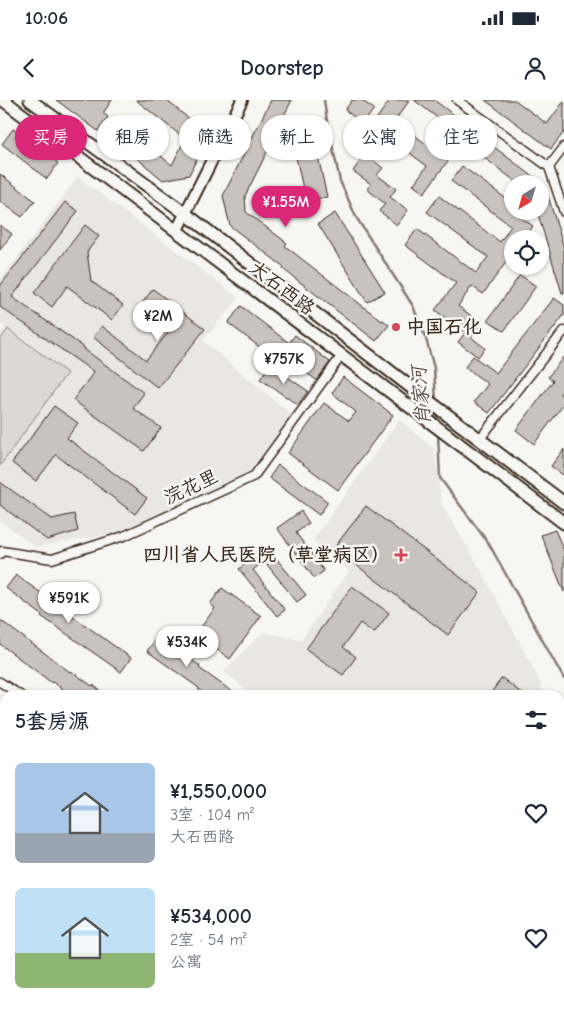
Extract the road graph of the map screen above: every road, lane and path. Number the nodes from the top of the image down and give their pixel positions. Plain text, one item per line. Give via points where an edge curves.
1 (3, 100) edge
2 (30, 100) edge
3 (242, 100) edge
4 (457, 100) edge
5 (564, 147) edge
6 (549, 167) junction
7 (564, 212) edge
8 (186, 214) junction
9 (177, 230) junction
10 (564, 332) edge
11 (342, 355) junction
12 (479, 440) junction
13 (564, 503) edge
14 (564, 523) edge
15 (0, 554) edge
16 (0, 682) edge
17 (12, 690) edge

1 - 9 main road, 大石西路
2 - 8 main road, 大石西路
3 - 8 main road
4 - 6 street
5 - 6 street
6 - 7 street
8 - 9 main road
8 - 12 main road, 大石西路
9 - 11 main road, 大石西路
10 - 12 street
11 - 14 main road, 大石西路
11 - 15 street, 浣花里 via 254,476 124,536 52,559 2,551
12 - 13 main road, 大石西路
16 - 17 street

